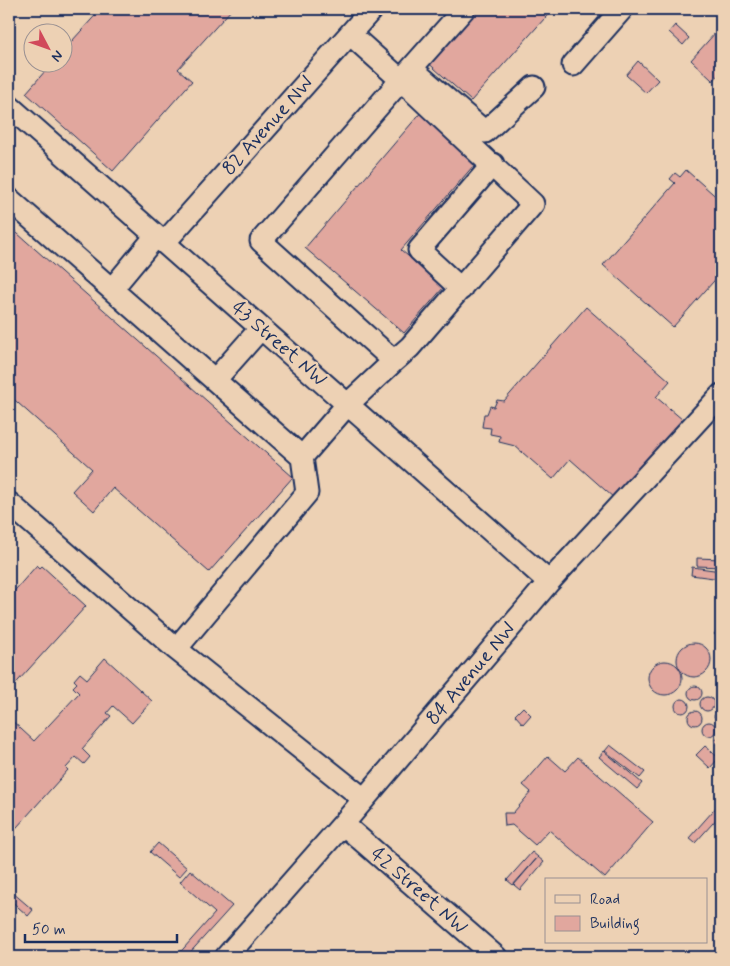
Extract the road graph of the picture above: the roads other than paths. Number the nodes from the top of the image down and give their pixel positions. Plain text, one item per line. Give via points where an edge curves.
1 (372, 9) edge
2 (464, 9) edge
3 (622, 9) edge
4 (350, 34) junction
5 (573, 65) dead end
6 (406, 74) junction
7 (534, 86) dead end
8 (9, 106) edge
9 (493, 164) junction
10 (9, 199) edge
11 (160, 240) junction
12 (112, 289) junction
13 (461, 289) junction
14 (261, 328) junction
15 (394, 361) junction
16 (215, 380) junction
17 (721, 395) edge
18 (347, 405) junction
19 (302, 458) junction
20 (9, 503) edge
21 (549, 582) junction
22 (176, 649) junction
23 (364, 799) junction
24 (343, 824) junction
25 (226, 957) edge
26 (496, 957) edge

1 - 4 street, 82 Avenue NW
2 - 6 street
3 - 5 street
4 - 6 street
4 - 11 street, 82 Avenue NW
6 - 7 street via 485,132
6 - 9 street
6 - 15 street via 261,240
8 - 11 street, 43 Street NW
9 - 13 street via 533,204
9 - 13 street via 419,250
10 - 12 street
11 - 12 street, 82 Avenue NW
11 - 14 street, 43 Street NW
12 - 16 street
13 - 15 street
14 - 16 street
14 - 18 street, 43 Street NW
15 - 18 street
16 - 19 street
17 - 21 street, 84 Avenue NW
18 - 19 street
18 - 21 street, 43 Street NW
19 - 22 street via 307,493
20 - 22 street
21 - 23 street, 84 Avenue NW
22 - 23 street
23 - 24 street, 84 Avenue NW
24 - 25 street, 84 Avenue NW
24 - 26 street, 42 Street NW

